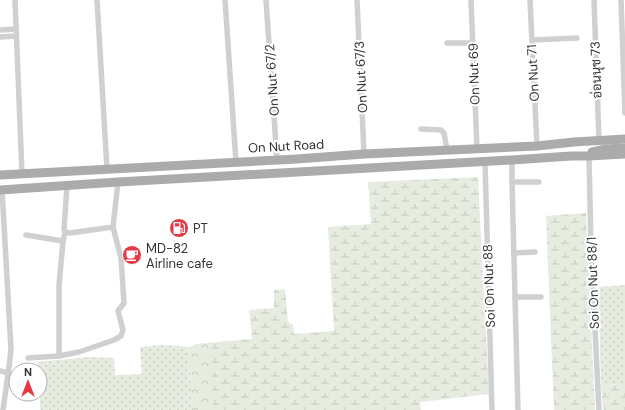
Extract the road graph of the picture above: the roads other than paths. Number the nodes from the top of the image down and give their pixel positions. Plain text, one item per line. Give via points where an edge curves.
1 (15, 0) edge
2 (97, 0) edge
3 (225, 0) edge
4 (266, 0) edge
5 (357, 0) edge
6 (471, 0) edge
7 (530, 0) edge
8 (594, 0) edge
9 (621, 0) edge
10 (16, 29) junction
11 (0, 30) edge
12 (16, 36) junction
13 (0, 37) edge
14 (576, 38) dead end
15 (532, 40) junction
16 (447, 43) dead end
17 (472, 43) junction
18 (625, 113) edge
19 (421, 129) dead end
20 (625, 139) edge
21 (599, 140) junction
22 (574, 142) junction
23 (536, 146) junction
24 (625, 148) edge
25 (477, 149) junction
26 (606, 149) junction
27 (447, 150) junction
28 (364, 154) junction
29 (625, 154) edge
30 (571, 156) junction
31 (589, 156) junction
32 (277, 160) junction
33 (512, 160) junction
34 (236, 162) junction
35 (485, 162) junction
36 (107, 169) junction
37 (22, 174) junction
38 (0, 175) edge
39 (118, 182) junction
40 (512, 182) junction
41 (539, 182) dead end
42 (67, 186) junction
43 (1, 190) edge
44 (113, 227) junction
45 (65, 232) junction
46 (26, 236) dead end
47 (63, 241) junction
48 (535, 252) dead end
49 (514, 253) junction
50 (541, 297) dead end
51 (515, 298) junction
52 (59, 356) junction
53 (28, 358) dead end
54 (10, 362) edge
55 (8, 379) edge
56 (3, 410) edge
57 (492, 410) edge
58 (518, 410) edge
59 (599, 410) edge

1 - 10 street
2 - 36 street
3 - 34 street
4 - 32 street, On Nut 67/2
5 - 28 street, On Nut 67/3
6 - 17 street, On Nut 69
7 - 15 street, On Nut 71
8 - 21 street, อ่อนนุช 73
9 - 18 street
10 - 11 street
10 - 12 street
12 - 13 street
12 - 37 street
14 - 15 street
15 - 23 street, On Nut 71
16 - 17 street
17 - 25 street, On Nut 69
19 - 27 street via 441,130 444,133
20 - 21 main road, On Nut Road
21 - 22 main road, On Nut Road
22 - 23 main road, On Nut Road
22 - 26 main road, On Nut Road
23 - 25 main road, On Nut Road
24 - 26 main road, On Nut Road
25 - 27 main road, On Nut Road
26 - 30 main road, On Nut Road
27 - 28 main road, On Nut Road
28 - 32 main road, On Nut Road
29 - 31 main road, On Nut Road
30 - 31 main road, On Nut Road
30 - 33 main road, On Nut Road
31 - 59 street, Soi On Nut 88/1
32 - 34 main road, On Nut Road
33 - 35 main road, On Nut Road
33 - 40 street
34 - 36 main road, On Nut Road
35 - 39 main road, On Nut Road
35 - 57 street, Soi On Nut 88
36 - 37 main road, On Nut Road
37 - 38 main road, On Nut Road
38 - 43 main road
39 - 42 main road, On Nut Road
39 - 44 street
40 - 41 street
40 - 49 street
42 - 43 main road, On Nut Road
42 - 45 street
43 - 54 street
44 - 45 street
44 - 52 street via 121,258 124,303 118,312 123,330 121,336 80,352
45 - 47 street
46 - 47 street
47 - 52 street
48 - 49 street
49 - 51 street
50 - 51 street
51 - 58 street
52 - 53 street
55 - 56 street

